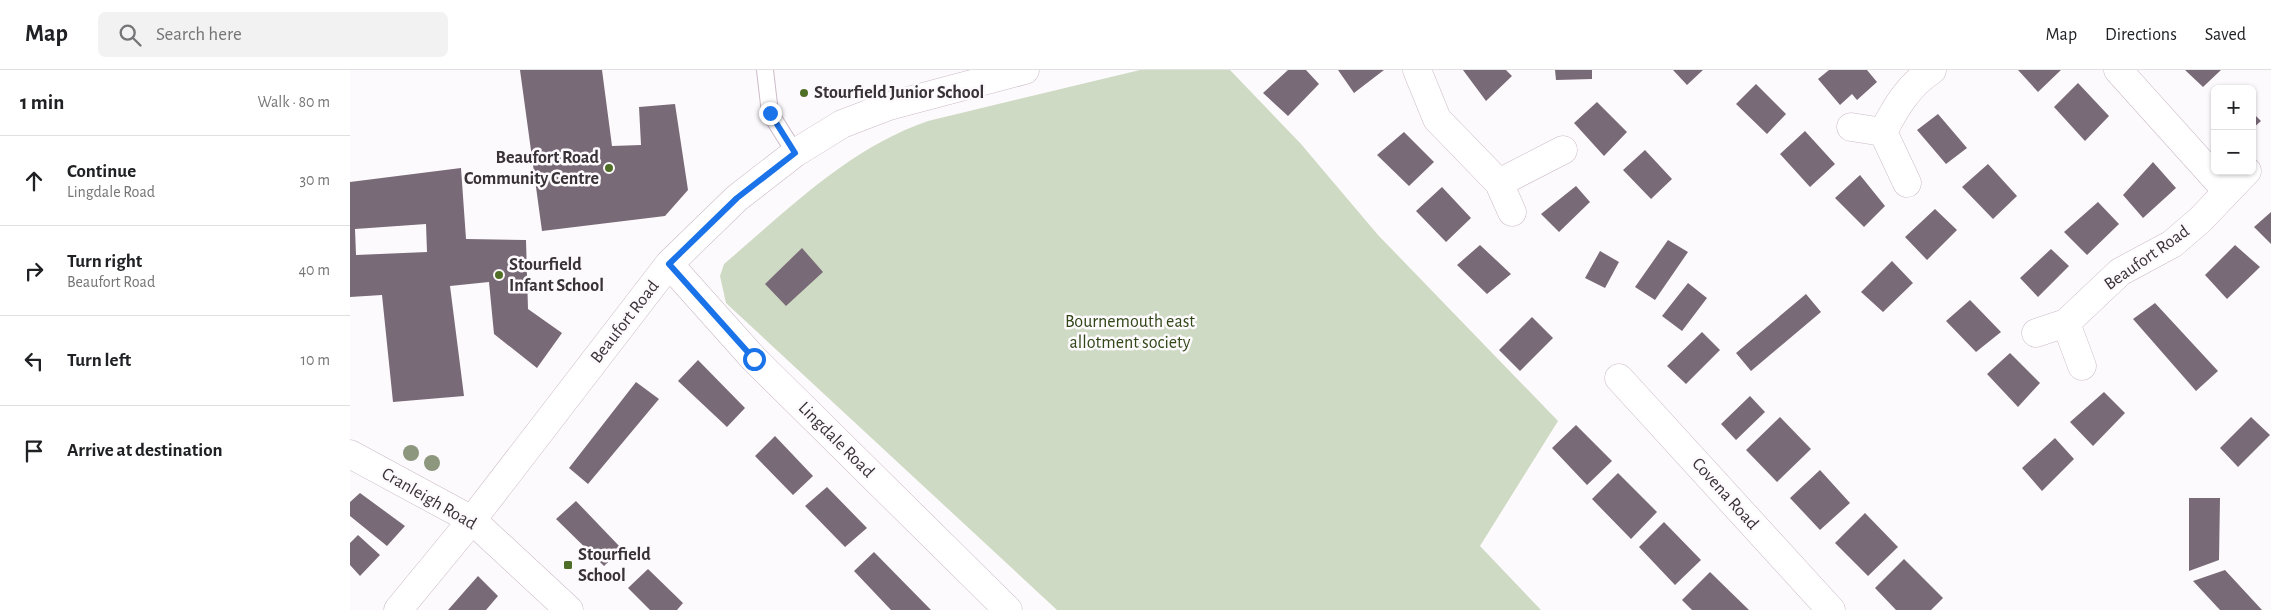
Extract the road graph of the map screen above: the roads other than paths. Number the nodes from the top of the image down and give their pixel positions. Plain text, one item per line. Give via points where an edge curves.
1 (765, 70) edge
2 (1024, 70) edge
3 (1417, 70) edge
4 (1932, 70) edge
5 (2118, 70) edge
6 (1851, 127) dead end
7 (1883, 132) junction
8 (1563, 150) dead end
9 (795, 153) junction
10 (2242, 175) edge
11 (1499, 183) junction
12 (1907, 183) dead end
13 (2226, 190) junction
14 (1512, 212) dead end
15 (669, 264) junction
16 (2066, 323) junction
17 (2036, 333) dead end
18 (2082, 366) dead end
19 (1619, 378) dead end
20 (350, 454) edge
21 (472, 520) junction
22 (398, 610) edge
23 (569, 610) edge
24 (1008, 610) edge
25 (1831, 610) edge

1 - 9 lane via 770,113
2 - 9 street, Beaufort Road via 889,106 842,124
3 - 11 street via 1437,119
4 - 7 street via 1919,78 1900,100
5 - 13 street
6 - 7 street
7 - 12 street
8 - 11 street
9 - 15 street, Beaufort Road via 737,198
10 - 13 street, Beaufort Road
11 - 14 street
13 - 16 street, Beaufort Road via 2200,220 2172,244 2120,272
15 - 21 street, Beaufort Road
15 - 24 street, Lingdale Road via 754,359
16 - 17 street, Beaufort Road
16 - 18 street
19 - 25 street, Covena Road
20 - 21 street, Cranleigh Road
21 - 22 street, Beaufort Road
21 - 23 street, Cranleigh Road

